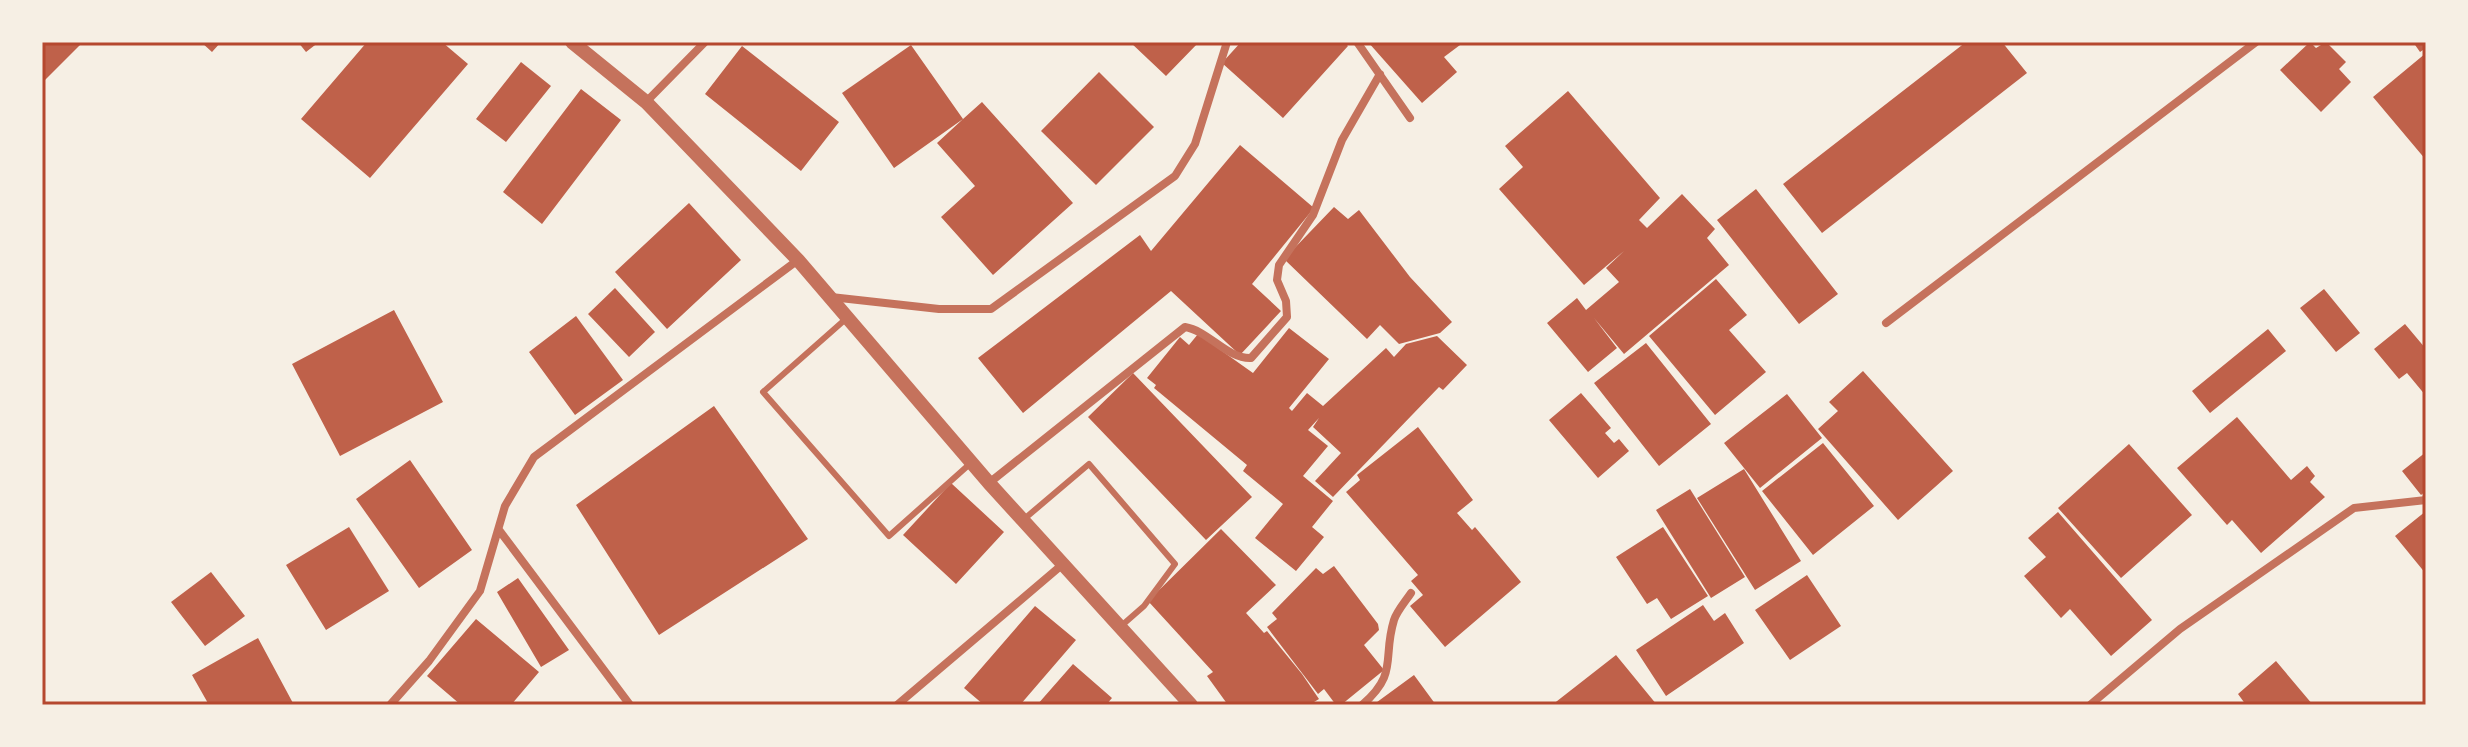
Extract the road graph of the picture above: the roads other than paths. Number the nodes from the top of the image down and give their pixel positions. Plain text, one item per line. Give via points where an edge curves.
1 (572, 42) edge
2 (705, 42) edge
3 (1227, 42) edge
4 (1357, 42) edge
5 (2256, 42) edge
6 (1380, 74) junction
7 (646, 102) junction
8 (1410, 118) dead end
9 (798, 260) junction
10 (830, 297) junction
11 (848, 317) junction
12 (1886, 323) dead end
13 (972, 462) junction
14 (989, 483) junction
15 (2426, 500) edge
16 (1023, 520) junction
17 (499, 530) junction
18 (1063, 564) junction
19 (1411, 593) dead end
20 (1120, 627) junction
21 (390, 705) edge
22 (630, 705) edge
23 (897, 705) edge
24 (1191, 705) edge
25 (1362, 705) edge
26 (2090, 705) edge

1 - 7 street
2 - 7 street
3 - 10 street via 1195,144 1175,176 991,309
4 - 6 street
5 - 12 street
6 - 8 street
6 - 14 street via 1342,140 1313,215 1279,265 1277,280 1287,317 1278,330 1251,358 1241,358 1185,327
7 - 9 street
9 - 10 street
9 - 17 street via 553,439 534,457 509,497
10 - 11 street
11 - 13 street
11 - 13 lane via 763,392 889,536
13 - 14 street
14 - 16 street
15 - 26 street via 2354,508 2180,629
16 - 18 street
16 - 20 lane via 1089,464 1175,564 1144,606
17 - 21 street via 480,591
17 - 22 street
18 - 20 street
18 - 23 street
19 - 25 street via 1394,618 1388,675
20 - 24 street

